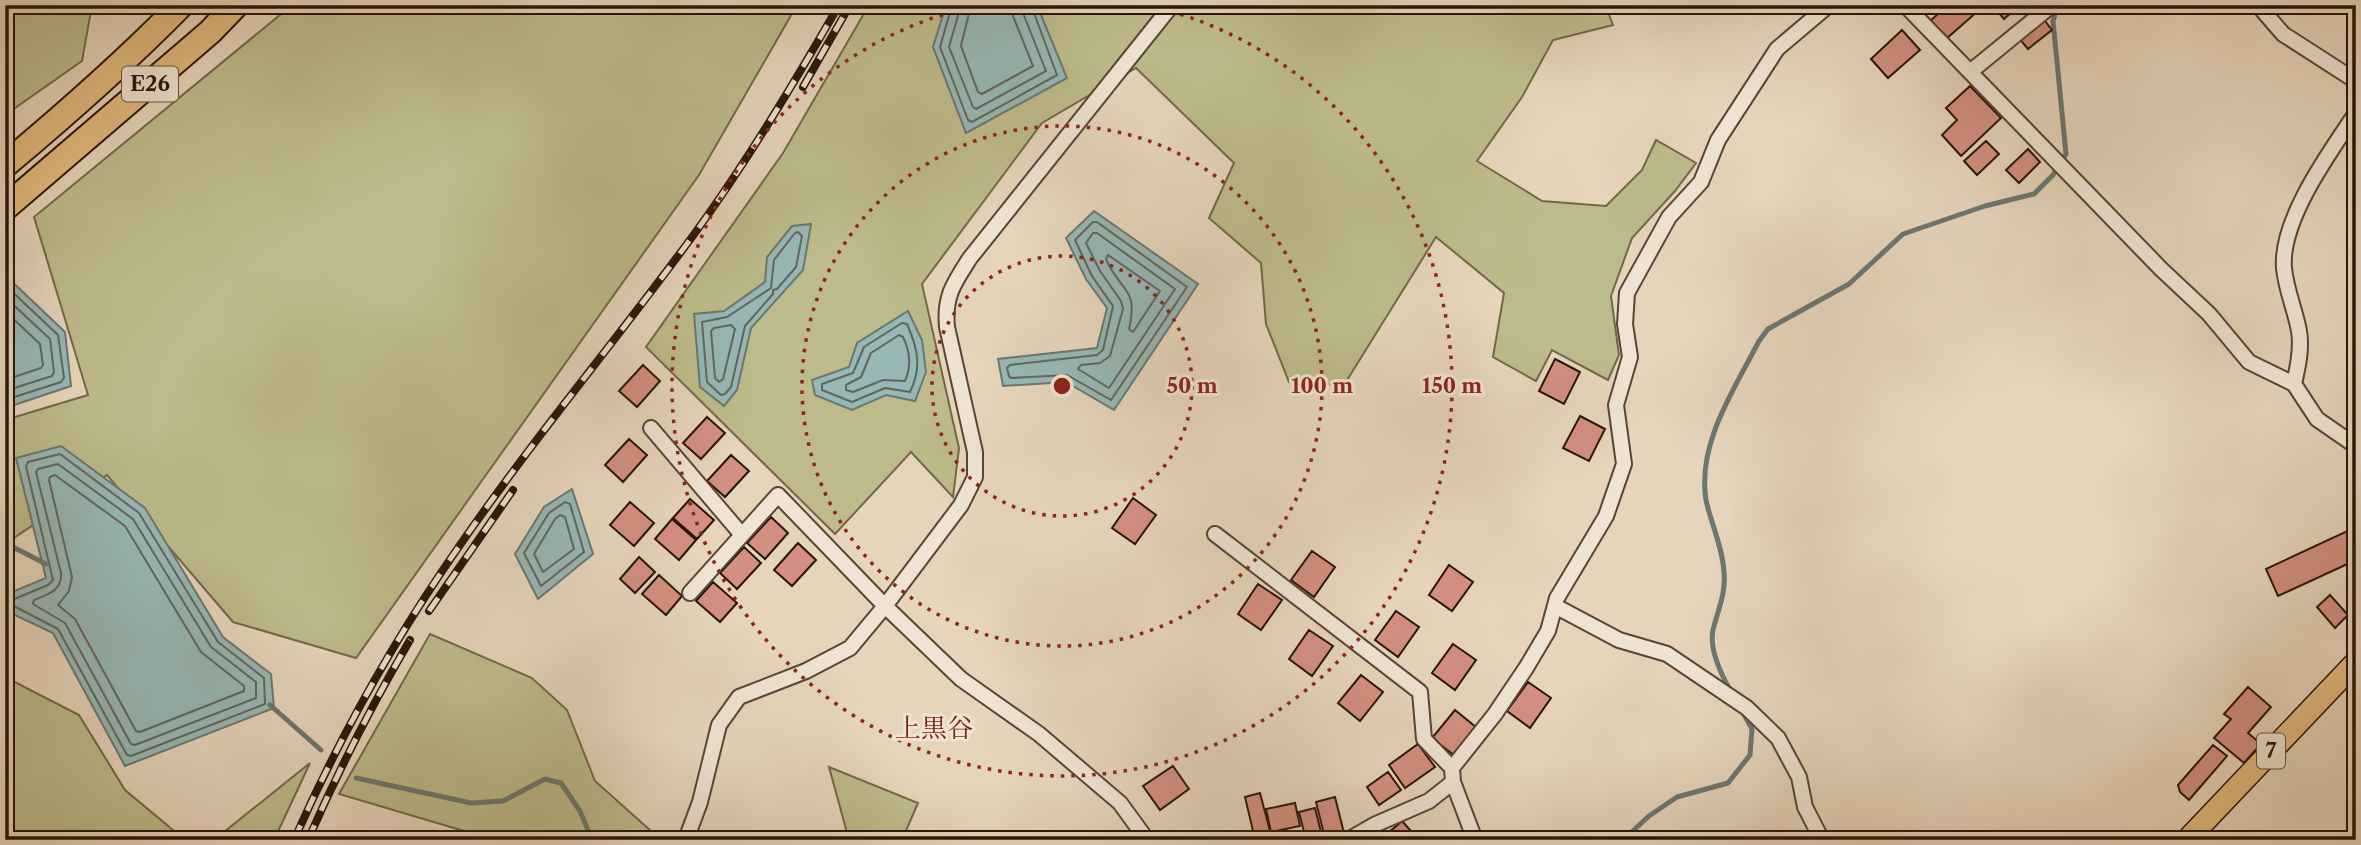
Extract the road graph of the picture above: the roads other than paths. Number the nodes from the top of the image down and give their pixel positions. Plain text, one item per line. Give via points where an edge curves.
1 (181, 5) edge
2 (236, 5) edge
3 (1172, 5) edge
4 (1829, 5) edge
5 (1905, 5) edge
6 (2052, 5) edge
7 (2258, 5) edge
8 (1970, 72) junction
9 (2356, 81) edge
10 (2356, 113) edge
11 (5, 165) edge
12 (5, 208) edge
13 (2294, 384) junction
14 (651, 428) dead end
15 (2356, 446) edge
16 (1215, 534) dead end
17 (742, 535) junction
18 (690, 593) dead end
19 (886, 606) junction
20 (1555, 607) junction
21 (2356, 662) edge
22 (1452, 775) junction
23 (681, 840) edge
24 (1147, 840) edge
25 (1348, 840) edge
26 (1475, 840) edge
27 (1822, 840) edge
28 (2187, 840) edge

1 - 11 highway, E26
2 - 12 highway, E26
3 - 19 street via 951,287 945,308 947,327 975,452 975,477 961,505
4 - 20 street via 1777,48 1718,140 1700,183 1669,217 1627,293 1630,358 1616,405 1624,464 1606,516
5 - 8 street
6 - 8 street
7 - 9 street via 2283,34
8 - 13 street via 2209,314 2249,362
10 - 13 street via 2297,208 2287,238 2283,264 2299,332
13 - 15 street via 2317,419
14 - 17 street
16 - 22 street via 1420,692 1424,739
17 - 18 street
17 - 19 street via 778,495
19 - 23 street via 850,648 739,697 719,725 700,802 687,837
19 - 24 street via 961,679 1039,734 1120,803
20 - 22 street via 1548,631 1526,668
20 - 27 street via 1619,640 1667,654 1747,708 1778,738 1799,776 1805,807
21 - 28 main road, 7
22 - 25 street via 1429,800
22 - 26 street

